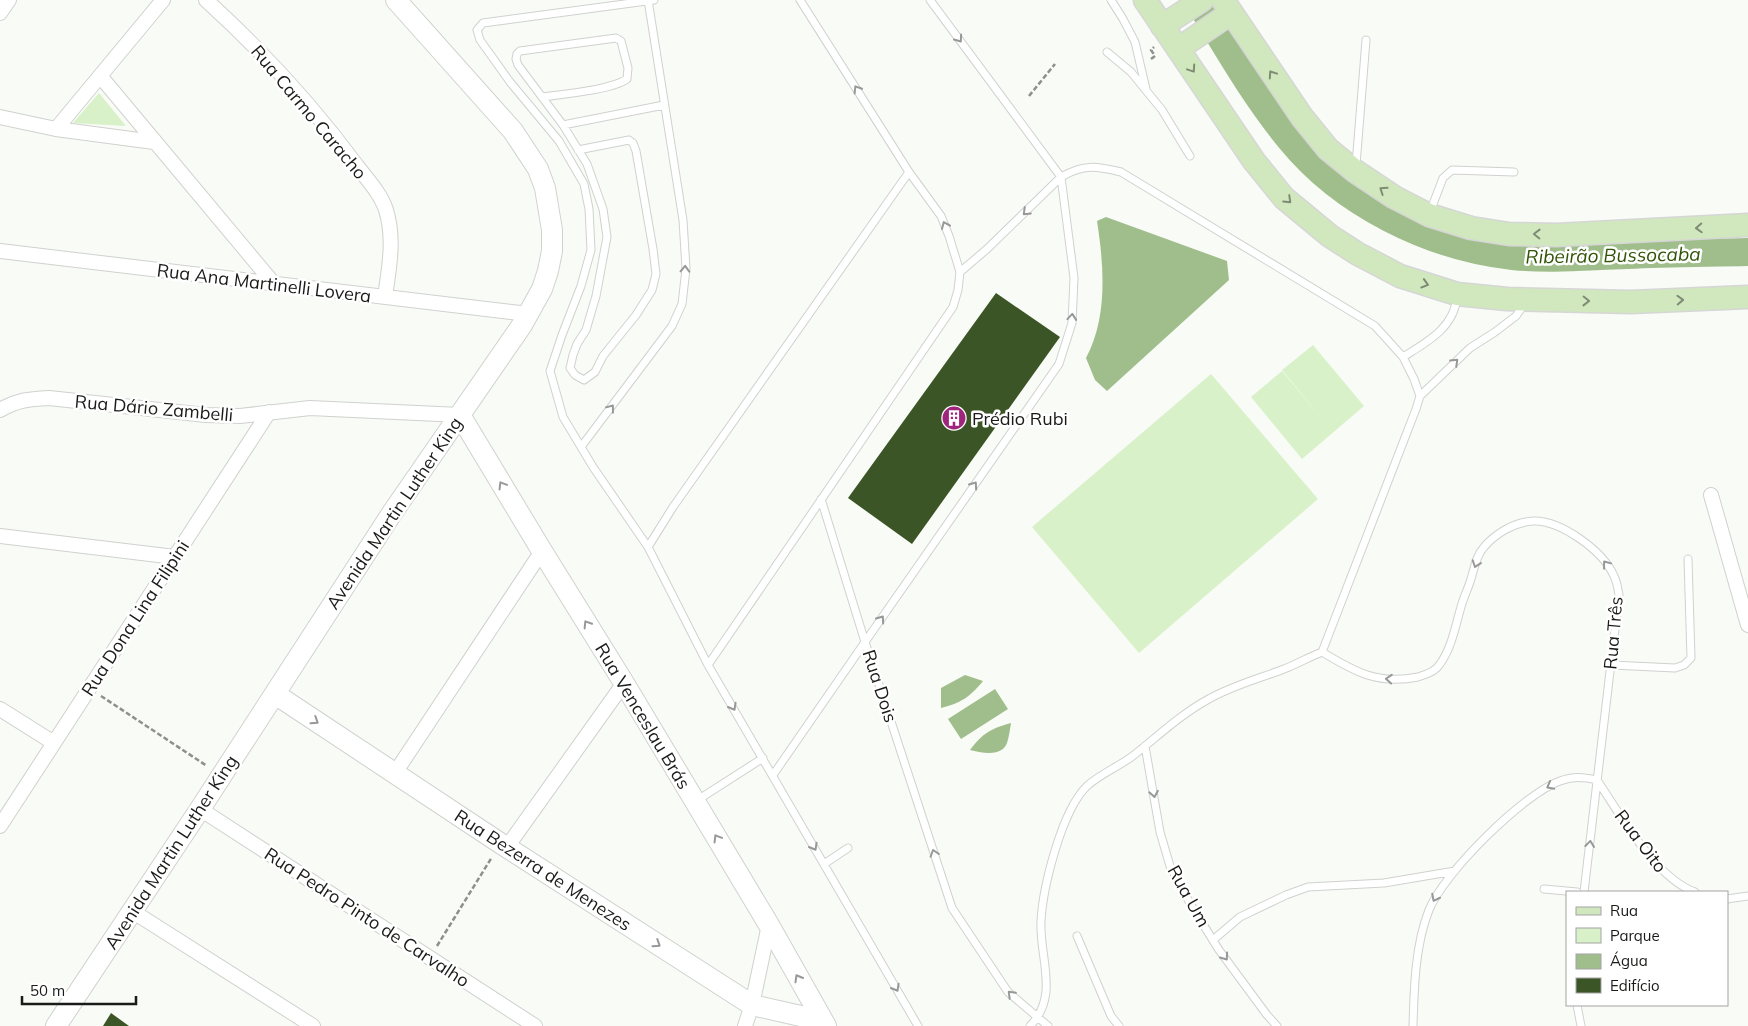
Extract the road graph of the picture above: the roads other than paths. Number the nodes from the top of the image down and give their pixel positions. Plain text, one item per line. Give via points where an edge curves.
1 (9, 0) edge
2 (163, 0) edge
3 (206, 0) edge
4 (396, 0) edge
5 (648, 0) edge
6 (654, 0) edge
7 (800, 0) edge
8 (930, 0) edge
9 (1111, 0) edge
10 (1145, 0) edge
11 (1202, 0) edge
12 (1226, 11) edge
13 (0, 13) edge
14 (1169, 22) junction
15 (1366, 40) dead end
16 (1183, 46) junction
17 (1107, 52) dead end
18 (101, 77) junction
19 (1147, 91) junction
20 (542, 97) junction
21 (664, 104) junction
22 (0, 117) edge
23 (564, 125) junction
24 (56, 129) junction
25 (154, 142) junction
26 (578, 150) junction
27 (1190, 156) dead end
28 (1355, 171) junction
29 (909, 172) junction
30 (1514, 172) dead end
31 (1061, 177) junction
32 (1429, 214) junction
33 (1748, 225) edge
34 (0, 251) edge
35 (960, 272) junction
36 (274, 284) junction
37 (1457, 294) junction
38 (385, 297) junction
39 (1748, 297) edge
40 (1527, 300) junction
41 (528, 314) junction
42 (1403, 357) junction
43 (1420, 396) junction
44 (0, 410) edge
45 (269, 412) junction
46 (460, 415) junction
47 (581, 447) junction
48 (1711, 495) dead end
49 (820, 499) junction
50 (0, 536) edge
51 (648, 547) junction
52 (542, 551) junction
53 (174, 557) junction
54 (1688, 560) dead end
55 (1748, 625) edge
56 (865, 642) junction
57 (1322, 652) junction
58 (708, 665) junction
59 (1611, 665) junction
60 (624, 683) junction
61 (275, 694) junction
62 (0, 708) edge
63 (54, 743) junction
64 (1145, 746) junction
65 (763, 758) junction
66 (395, 773) junction
67 (773, 775) junction
68 (1597, 780) junction
69 (695, 802) junction
70 (200, 809) junction
71 (1, 825) edge
72 (503, 845) junction
73 (848, 848) dead end
74 (824, 864) junction
75 (1456, 870) junction
76 (1544, 888) dead end
77 (1569, 891) edge
78 (1584, 891) edge
79 (1692, 891) edge
80 (1748, 896) edge
81 (1728, 899) edge
82 (132, 911) junction
83 (769, 925) junction
84 (1077, 936) dead end
85 (1213, 940) junction
86 (752, 1005) junction
87 (1578, 1006) edge
88 (1038, 1018) junction
89 (824, 1023) edge
90 (56, 1026) edge
91 (314, 1026) edge
92 (535, 1026) edge
93 (745, 1026) edge
94 (918, 1026) edge
95 (1030, 1026) edge
96 (1048, 1026) edge
97 (1119, 1026) edge
98 (1277, 1026) edge
99 (1413, 1026) edge
100 (1581, 1026) edge

1 - 13 street
2 - 18 street
3 - 38 street, Rua Carmo Caracho via 239,30 335,136 386,208 391,259
4 - 41 street, Avenida Martin Luther King via 513,131 538,169 549,209 552,251 542,289
5 - 6 lane
5 - 21 lane
5 - 47 lane via 482,23 477,30 480,40 510,82 560,141 584,184 591,250 550,371 563,417
29 -> 7 lane
8 -> 31 lane
9 - 19 lane via 1135,42
10 - 14 main road
11 - 14 main road
12 - 16 main road
28 -> 12 main road via 1328,149 1302,117
14 - 16 main road
15 - 28 lane
16 -> 37 main road via 1254,161 1284,198 1358,254 1400,276
17 - 19 lane
18 - 24 street
18 - 25 street
19 - 27 lane
20 - 20 lane via 518,65 517,54 616,38 622,42 627,79 604,87
20 - 23 lane
21 - 23 lane
47 -> 21 lane via 672,326 682,304 686,269 684,220
22 - 24 street
23 - 26 lane
24 - 25 street
25 - 36 street
26 - 26 lane via 629,140 633,143 656,274 652,290 636,315 603,356 595,372 584,380 570,368 596,296 607,237 603,209 587,164
32 -> 28 main road via 1394,197
35 -> 29 lane via 940,216
29 - 51 lane
30 - 32 lane via 1452,170 1442,178
31 -> 35 lane
31 - 42 lane via 1075,169 1094,166 1121,172 1376,326
56 -> 31 lane, Rua Dois via 1059,364 1072,323 1074,278
33 -> 32 main road via 1556,235 1509,234 1471,228
34 - 36 street, Rua Ana Martinelli Lovera
35 - 49 lane via 953,307
36 - 38 street, Rua Ana Martinelli Lovera
37 - 40 main road
37 - 42 lane via 1456,307 1444,329
38 - 41 street, Rua Ana Martinelli Lovera
40 -> 39 main road via 1631,302
43 -> 40 lane via 1470,348 1516,316
41 - 46 street, Avenida Martin Luther King
42 - 43 lane
43 - 57 lane
44 - 45 street, Rua Dário Zambelli via 14,402 49,398 206,415 240,416
45 - 46 street, Rua Dário Zambelli via 310,408
45 - 53 street, Rua Dona Lina Filipini
52 -> 46 street, Rua Venceslau Brás
46 - 61 street, Avenida Martin Luther King via 392,513
47 - 51 lane
48 - 55 street
49 - 56 lane
49 - 58 lane
50 - 53 street
51 - 58 lane
60 -> 52 street, Rua Venceslau Brás
52 - 66 street
53 - 63 street, Rua Dona Lina Filipini
54 - 59 lane via 1691,658 1675,668
56 - 67 lane
88 -> 56 lane, Rua Dois via 1008,992 952,908
59 -> 57 lane, Rua Três via 1619,595 1614,576 1605,562 1573,535 1533,521 1498,533 1482,548 1453,638 1439,666 1425,675 1391,680 1374,677 1350,669
57 - 64 lane via 1285,669 1238,684 1206,700
58 -> 65 lane
59 - 68 lane, Rua Três
60 - 69 street, Rua Venceslau Brás
60 - 72 street
61 -> 66 street, Rua Bezerra de Menezes
61 - 70 street, Avenida Martin Luther King
62 - 63 street
63 - 71 street, Rua Dona Lina Filipini
64 -> 85 lane, Rua Um via 1160,832 1170,866
64 - 88 lane via 1086,787 1063,829 1044,895 1041,922 1047,980 1046,996
65 - 67 lane
65 - 69 lane
66 - 72 street, Rua Bezerra de Menezes
67 -> 74 lane
68 -> 75 lane via 1580,776 1545,788 1511,813
78 -> 68 lane, Rua Três
68 - 79 lane, Rua Oito via 1666,875
83 -> 69 street, Rua Venceslau Brás
70 - 82 street, Avenida Martin Luther King
70 - 92 street, Rua Pedro Pinto de Carvalho
72 -> 86 street, Rua Bezerra de Menezes
73 - 74 lane
74 -> 94 lane
75 - 85 lane via 1384,883 1308,887 1240,917
75 -> 99 lane via 1439,889 1422,933 1415,979
76 - 77 lane
80 - 81 lane
82 - 90 street, Avenida Martin Luther King
82 - 91 street
83 - 86 street
89 -> 83 street, Rua Venceslau Brás
84 - 97 lane via 1111,1016
85 -> 98 lane, Rua Um
86 - 89 street, Rua Bezerra de Menezes
86 - 93 street
87 - 100 lane
88 - 95 lane
88 - 96 lane, Rua Dois

